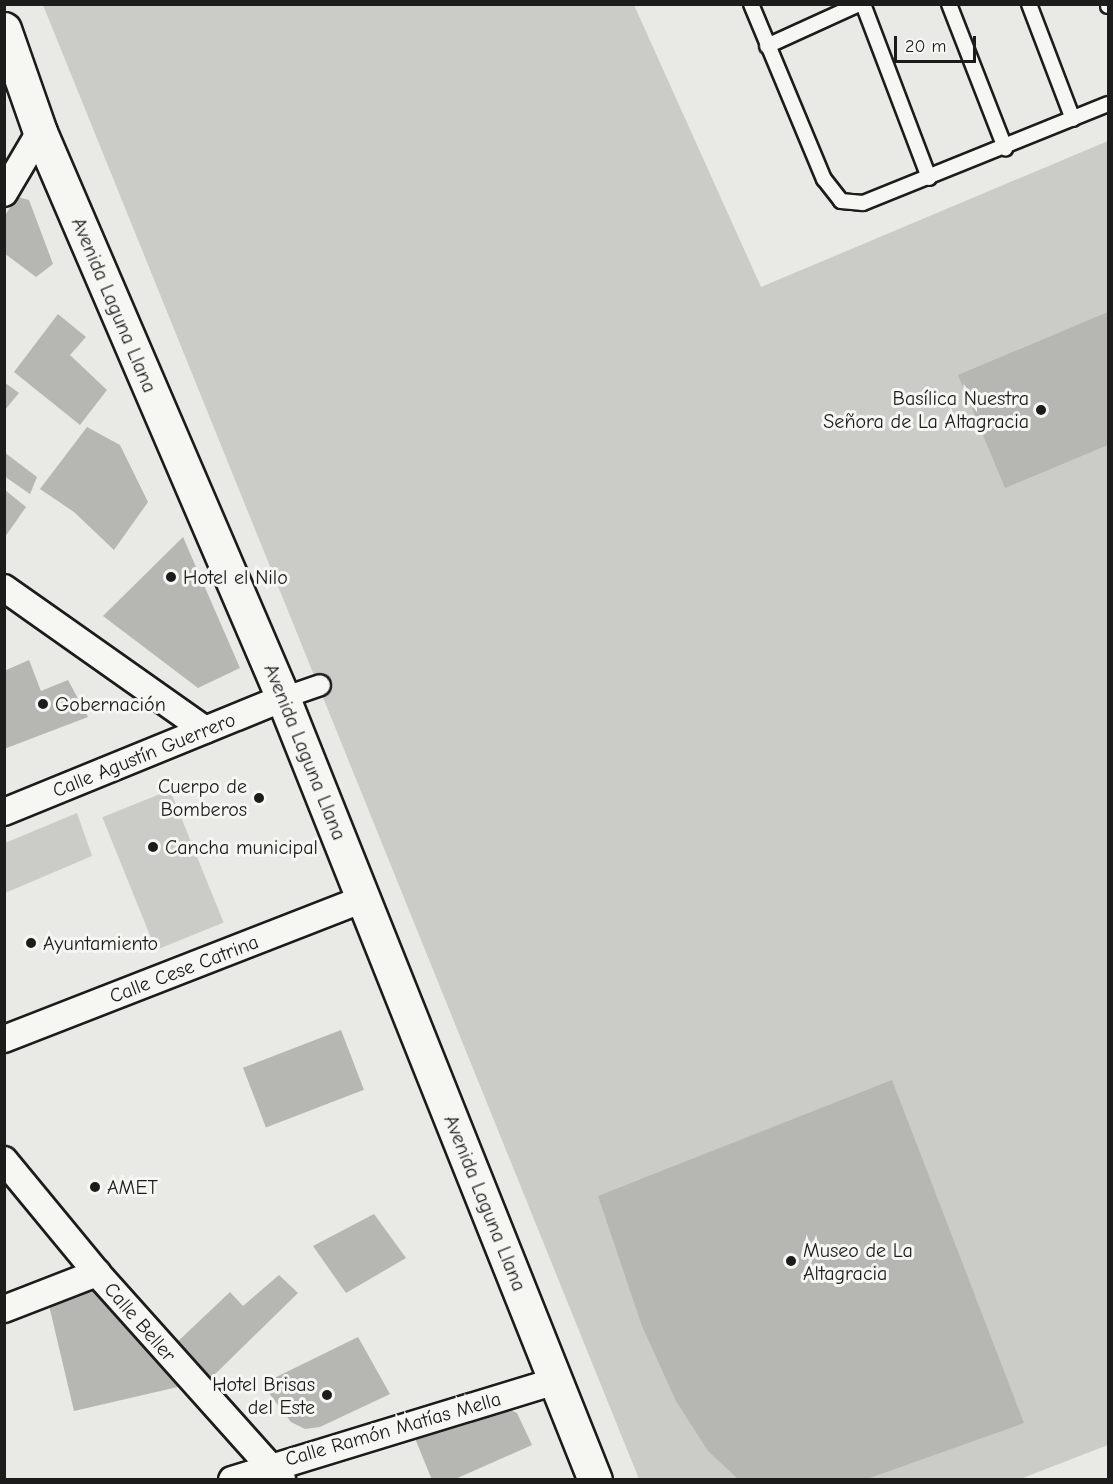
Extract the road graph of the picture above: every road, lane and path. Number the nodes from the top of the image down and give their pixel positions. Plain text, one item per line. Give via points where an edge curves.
1 (751, 4) edge
2 (861, 4) edge
3 (949, 4) edge
4 (1029, 4) edge
5 (4, 29) edge
6 (767, 46) junction
7 (4, 100) edge
8 (1108, 104) edge
9 (1073, 119) junction
10 (40, 132) junction
11 (1005, 148) junction
12 (929, 178) junction
13 (4, 193) edge
14 (4, 588) edge
15 (320, 685) dead end
16 (283, 698) junction
17 (205, 730) junction
18 (4, 812) edge
19 (364, 899) junction
20 (4, 1038) edge
21 (4, 1160) edge
22 (97, 1274) junction
23 (4, 1309) edge
24 (556, 1381) junction
25 (274, 1473) edge
26 (231, 1479) edge
27 (595, 1479) edge

1 - 6 lane
2 - 6 lane
2 - 12 lane
3 - 11 lane
4 - 9 lane
5 - 10 main road, Avenida Laguna Llana
6 - 12 lane via 824,179 841,201 863,203
7 - 10 main road
8 - 9 lane
9 - 11 lane
10 - 13 street
10 - 16 main road, Avenida Laguna Llana
11 - 12 lane
14 - 17 street
15 - 16 street
16 - 17 street, Calle Agustín Guerrero
16 - 19 main road, Avenida Laguna Llana
17 - 18 street, Calle Agustín Guerrero
19 - 20 street, Calle Cese Catrina
19 - 24 main road, Avenida Laguna Llana
21 - 22 street, Calle Beller
22 - 23 street
22 - 25 street, Calle Beller
24 - 25 street, Calle Ramón Matías Mella
24 - 27 main road, Avenida Laguna Llana
25 - 26 street, Calle Ramón Matías Mella

